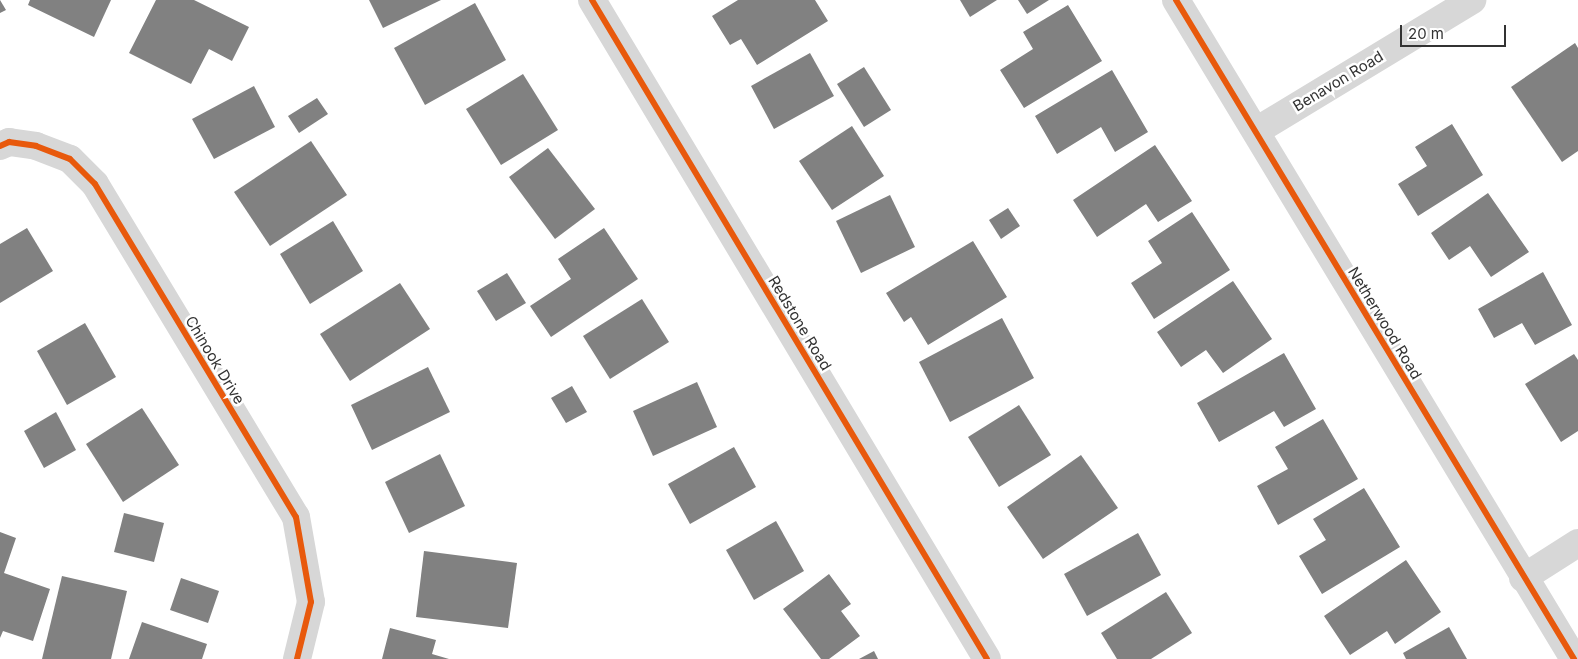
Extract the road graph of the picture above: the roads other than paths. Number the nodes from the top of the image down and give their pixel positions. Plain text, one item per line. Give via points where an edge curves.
1 (592, 0) edge
2 (1176, 0) edge
3 (1472, 0) edge
4 (1256, 131) junction
5 (0, 146) edge
6 (1578, 543) edge
7 (1523, 578) junction
8 (296, 659) edge
9 (987, 659) edge
10 (1574, 659) edge

1 - 9 street, Redstone Road
2 - 4 street, Netherwood Road
3 - 4 street, Benavon Road
4 - 7 street, Netherwood Road
5 - 8 street, Chinook Drive via 9,142 36,146 70,159 95,184 296,517 311,602
6 - 7 street
7 - 10 street, Netherwood Road

